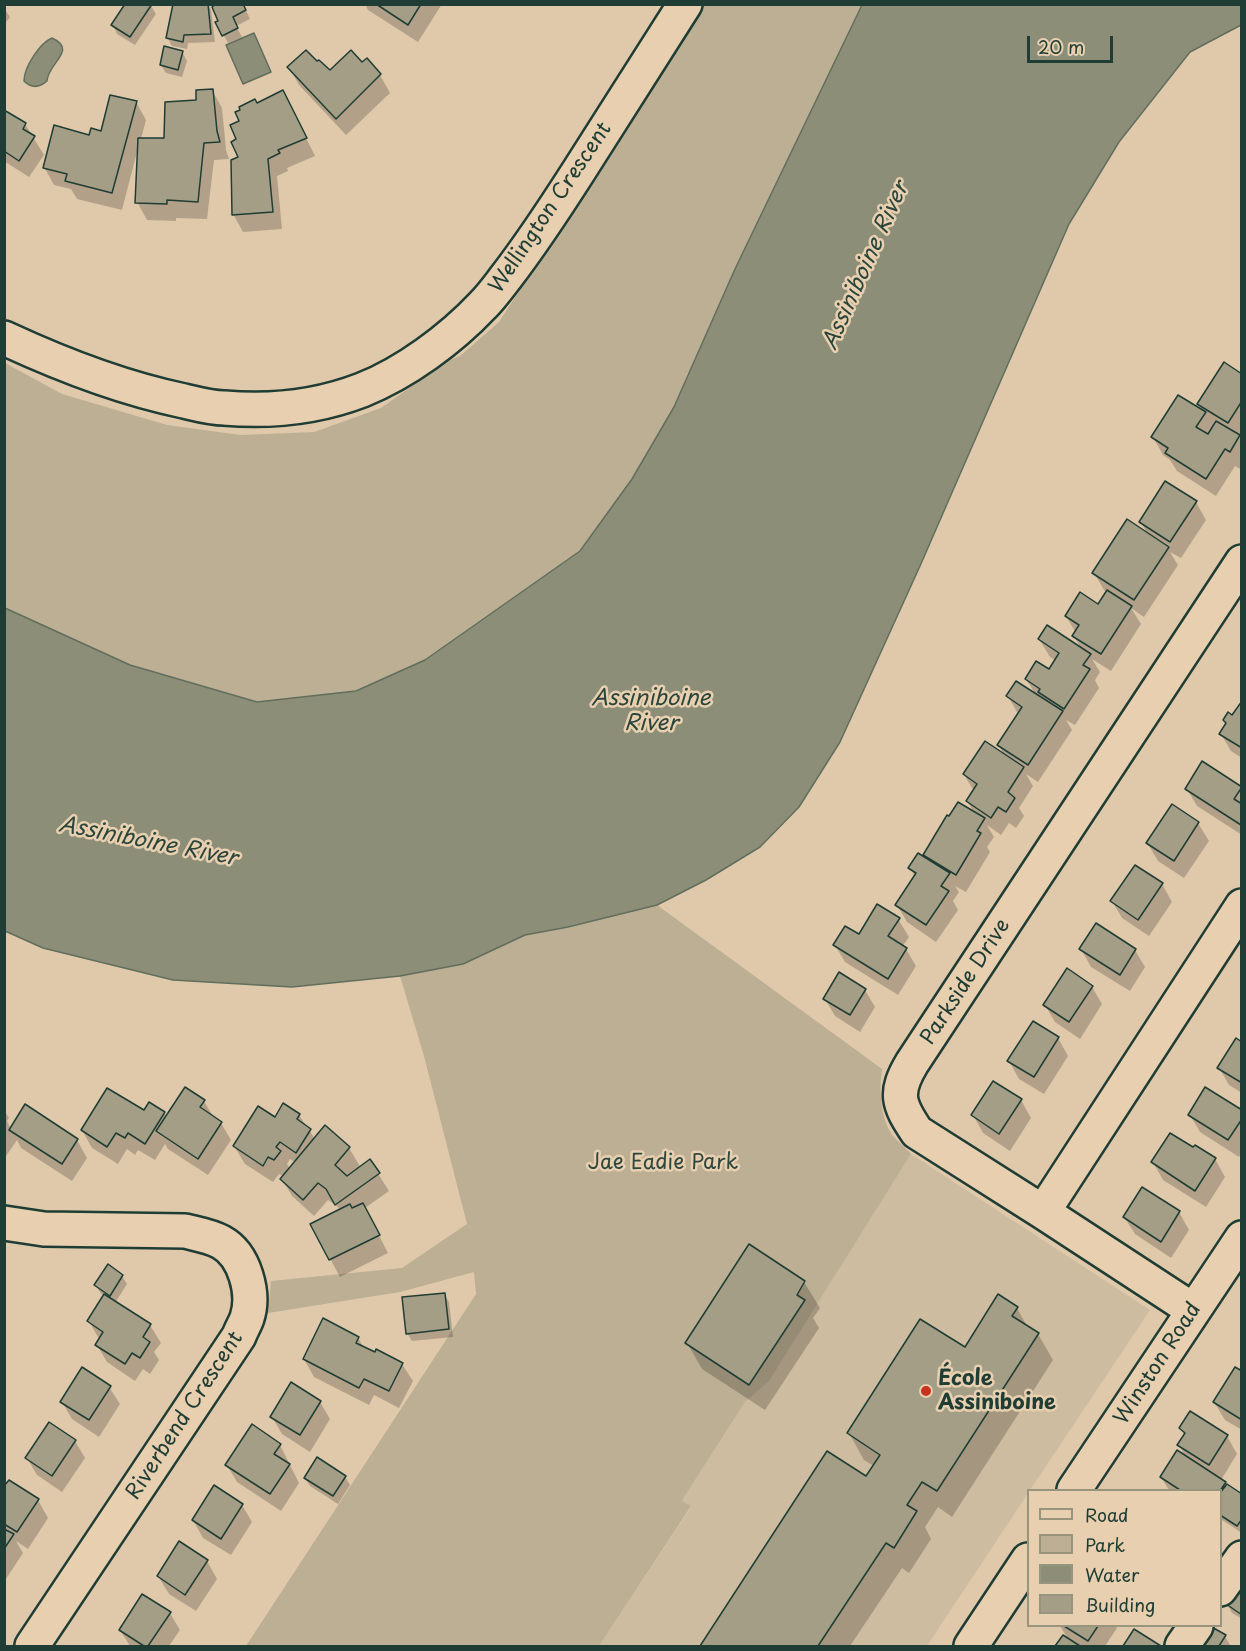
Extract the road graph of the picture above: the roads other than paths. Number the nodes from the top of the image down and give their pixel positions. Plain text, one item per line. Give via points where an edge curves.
1 (686, 4) edge
2 (4, 338) edge
3 (1242, 562) edge
4 (1242, 906) edge
5 (1043, 1212) junction
6 (4, 1223) edge
7 (1242, 1238) edge
8 (1193, 1310) junction
9 (1075, 1489) edge
10 (1242, 1558) edge
11 (1027, 1563) edge
12 (1222, 1588) edge
13 (1195, 1627) edge
14 (32, 1647) edge
15 (971, 1647) edge
16 (1182, 1647) edge

1 - 2 street, Wellington Crescent via 551,215 485,303 434,348 362,390 315,404 270,410 221,408 130,388
3 - 5 street, Parkside Drive via 904,1076 900,1094 903,1112 917,1132
4 - 5 street
5 - 8 street, Parkside Drive
6 - 14 street, Riverbend Crescent via 44,1229 185,1231 205,1235 223,1242 238,1258 250,1298 239,1336
7 - 8 street, Winston Road
8 - 9 street, Winston Road
10 - 12 street
11 - 15 street
13 - 16 street

